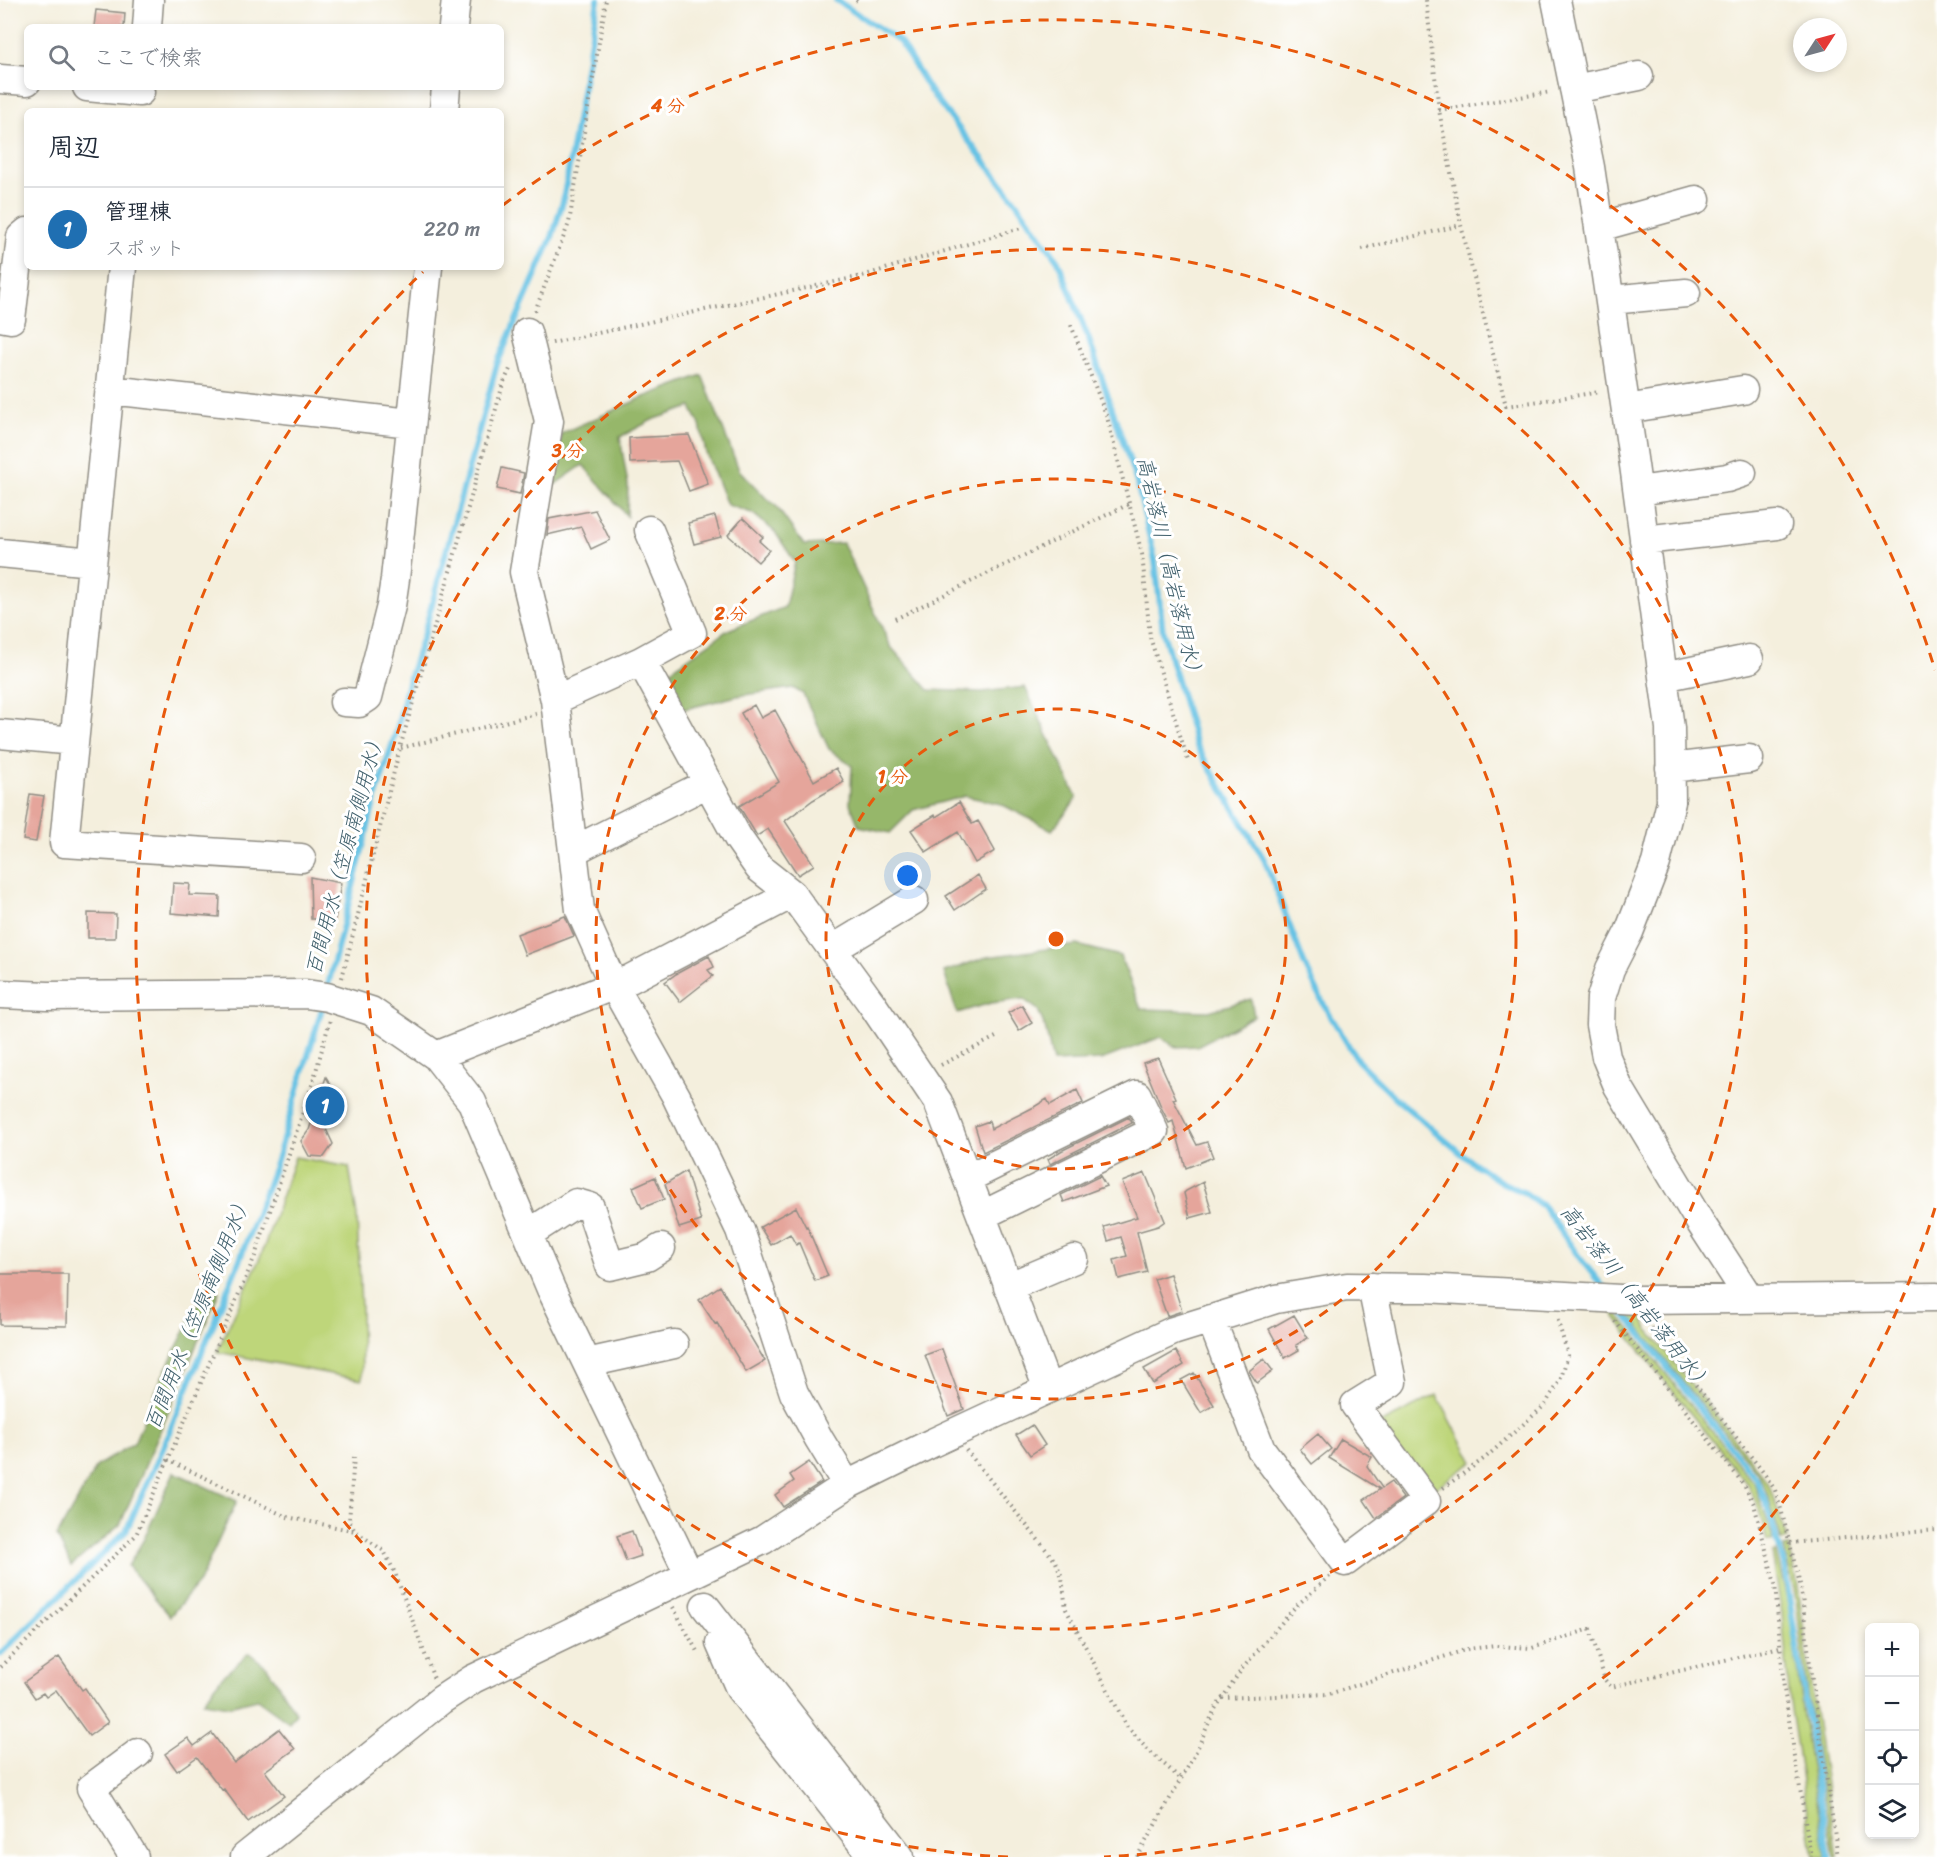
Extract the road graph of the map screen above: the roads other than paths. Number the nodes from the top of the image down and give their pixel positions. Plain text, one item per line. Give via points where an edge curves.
1 (149, 0) edge
2 (456, 0) edge
3 (1556, 0) edge
4 (147, 24) edge
5 (453, 24) edge
6 (1639, 76) dead end
7 (0, 79) edge
8 (24, 81) edge
9 (1574, 89) junction
10 (103, 90) edge
11 (446, 90) edge
12 (140, 97) edge
13 (444, 108) edge
14 (1696, 200) dead end
15 (1599, 227) junction
16 (24, 234) edge
17 (122, 270) edge
18 (428, 270) edge
19 (1686, 293) dead end
20 (1610, 300) junction
21 (0, 317) edge
22 (529, 340) road end
23 (110, 390) junction
24 (1743, 390) dead end
25 (1624, 399) junction
26 (411, 423) junction
27 (1742, 473) dead end
28 (1638, 491) junction
29 (1777, 525) dead end
30 (650, 530) dead end
31 (1644, 540) junction
32 (0, 553) edge
33 (93, 562) junction
34 (1749, 659) dead end
35 (641, 661) junction
36 (1663, 677) junction
37 (344, 702) dead end
38 (555, 704) junction
39 (0, 734) edge
40 (75, 741) junction
41 (1749, 759) dead end
42 (1670, 768) junction
43 (708, 783) junction
44 (573, 851) junction
45 (301, 858) dead end
46 (792, 894) junction
47 (914, 900) dead end
48 (833, 949) junction
49 (614, 986) junction
50 (0, 994) edge
51 (436, 1056) junction
52 (968, 1178) junction
53 (983, 1215) junction
54 (528, 1234) junction
55 (661, 1248) dead end
56 (1074, 1259) dead end
57 (1008, 1287) junction
58 (1372, 1287) junction
59 (1937, 1297) edge
60 (1750, 1299) junction
61 (1211, 1319) junction
62 (674, 1344) dead end
63 (587, 1363) junction
64 (1048, 1389) junction
65 (848, 1485) junction
66 (689, 1574) junction
67 (138, 1754) dead end
68 (134, 1857) edge
69 (245, 1857) edge
70 (873, 1857) edge
71 (900, 1857) edge

1 - 4 street
2 - 5 street
3 - 9 street
6 - 9 street
7 - 8 street
9 - 15 street
10 - 12 street
11 - 13 street
14 - 15 street
15 - 20 street
16 - 21 street via 11,319
17 - 23 street
18 - 26 street
19 - 20 street
20 - 25 street
22 - 38 street via 549,421 524,572
23 - 26 street
23 - 33 street
24 - 25 street
25 - 28 street
26 - 37 street via 391,606 368,696 359,703
27 - 28 street
28 - 31 street
29 - 31 street
30 - 35 street via 692,633
31 - 36 street
32 - 33 street
33 - 40 street
34 - 36 street
35 - 38 street
35 - 43 street
36 - 42 street
38 - 44 street
39 - 40 street
40 - 45 street via 64,843
41 - 42 street
42 - 60 street via 1671,802 1656,863 1610,969 1601,998 1600,1025 1606,1058 1618,1086
43 - 44 street
43 - 46 street via 759,868
44 - 49 street via 580,910
46 - 48 street
46 - 49 street
47 - 48 street
48 - 52 street via 938,1102
49 - 51 street
49 - 65 street via 676,1096 740,1230 794,1392
50 - 51 street via 306,993 371,1011
51 - 54 street via 472,1102
52 - 53 street
52 - 53 street via 1137,1095 1154,1131
53 - 57 street
54 - 55 street via 576,1203 590,1207 610,1266 647,1257
54 - 63 street
56 - 57 street
57 - 64 street
58 - 60 street via 1598,1299
58 - 61 street via 1347,1287 1276,1299
58 - 61 street via 1392,1382 1355,1405 1426,1501 1345,1562 1261,1449
59 - 60 street
61 - 64 street via 1173,1331
62 - 63 street
63 - 66 street
64 - 65 street
65 - 66 street via 763,1540
66 - 69 street via 473,1679 441,1700
67 - 68 street via 91,1788
70 - 71 street via 740,1689 705,1606

